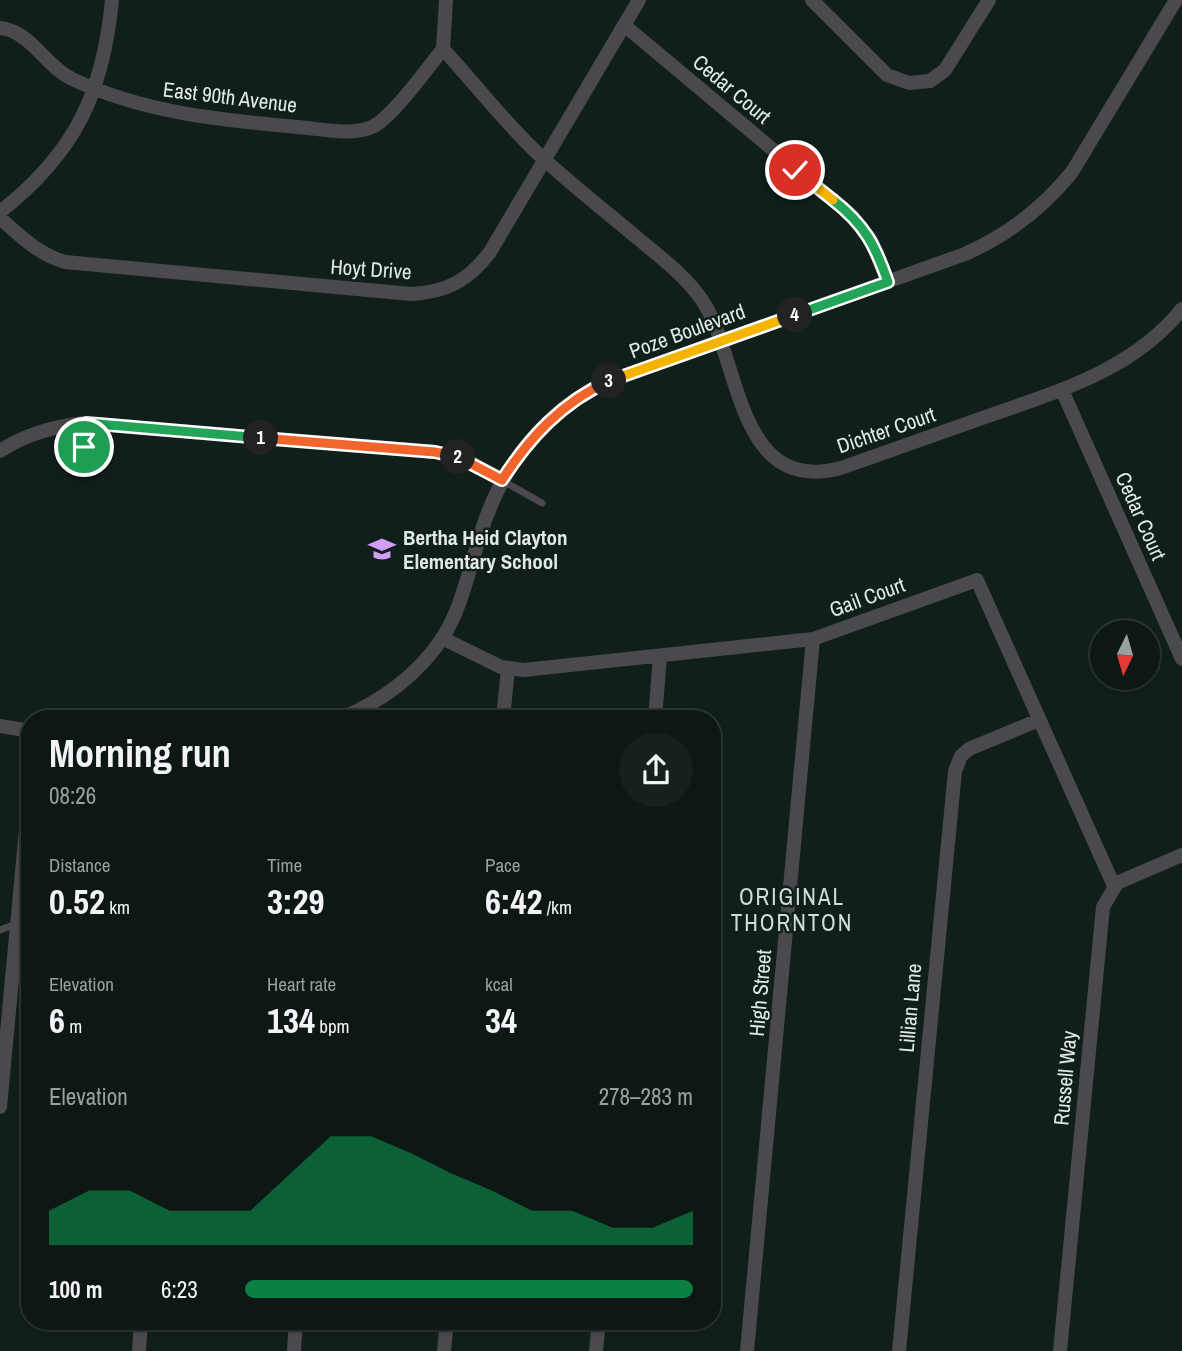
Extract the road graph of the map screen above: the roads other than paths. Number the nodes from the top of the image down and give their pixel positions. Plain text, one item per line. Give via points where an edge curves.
1 (112, 0) edge
2 (446, 0) edge
3 (639, 0) edge
4 (812, 0) edge
5 (989, 0) edge
6 (1176, 0) edge
7 (624, 25) junction
8 (0, 28) edge
9 (443, 49) junction
10 (96, 89) junction
11 (545, 160) junction
12 (0, 212) edge
13 (0, 218) edge
14 (888, 282) junction
15 (1182, 309) edge
16 (719, 342) junction
17 (1062, 390) junction
18 (86, 423) junction
19 (0, 452) edge
20 (75, 455) dead end
21 (502, 480) junction
22 (542, 503) dead end
23 (442, 638) junction
24 (813, 639) junction
25 (660, 656) junction
26 (1182, 659) edge
27 (508, 669) junction
28 (356, 710) edge
29 (504, 710) edge
30 (656, 710) edge
31 (1039, 720) junction
32 (0, 726) edge
33 (21, 730) edge
34 (1182, 855) edge
35 (21, 875) edge
36 (1114, 886) junction
37 (16, 924) junction
38 (0, 930) edge
39 (0, 1107) edge
40 (140, 1330) edge
41 (295, 1330) edge
42 (446, 1330) edge
43 (597, 1330) edge
44 (139, 1351) edge
45 (294, 1351) edge
46 (444, 1351) edge
47 (596, 1351) edge
48 (747, 1351) edge
49 (899, 1351) edge
50 (1060, 1351) edge

1 - 10 street
2 - 9 street
3 - 7 street, Hoyt Drive
4 - 5 street via 887,75 909,83 930,81 945,71
6 - 14 street, Poze Boulevard via 1058,189 1024,222 989,243
7 - 11 street, Hoyt Drive
7 - 14 street, Cedar Court via 851,215 871,240
8 - 10 street, East 90th Avenue via 20,33 57,70
9 - 10 street, East 90th Avenue via 383,120 364,130 177,114
9 - 11 street, Dichter Court
10 - 12 street via 65,147
11 - 13 street, Hoyt Drive via 482,263 454,285 429,293 65,262 33,247
11 - 16 street, Dichter Court via 675,269 704,303
14 - 16 street, Poze Boulevard
15 - 17 street, Dichter Court via 1139,350 1091,379
16 - 17 street, Dichter Court via 758,441 784,464 812,471 841,468
16 - 21 street, Poze Boulevard via 610,381 576,400 525,446
17 - 26 street, Cedar Court
18 - 19 street via 46,429
18 - 20 lane via 84,447
18 - 21 street via 435,452 470,462
21 - 22 lane
21 - 23 street, Poze Boulevard via 464,590
23 - 27 street, Gail Court
23 - 28 street, Poze Boulevard via 387,694
24 - 25 street, Gail Court
24 - 31 street, Gail Court via 977,580
24 - 48 street, High Street
25 - 27 street, Gail Court
25 - 30 street
27 - 29 street
31 - 36 street, Gail Court
31 - 49 street, Lillian Lane via 969,749 955,771
32 - 33 street
34 - 36 street
35 - 37 street
36 - 50 street, Russell Way via 1103,907
37 - 38 lane
37 - 39 street
40 - 44 street
41 - 45 street
42 - 46 street
43 - 47 street

